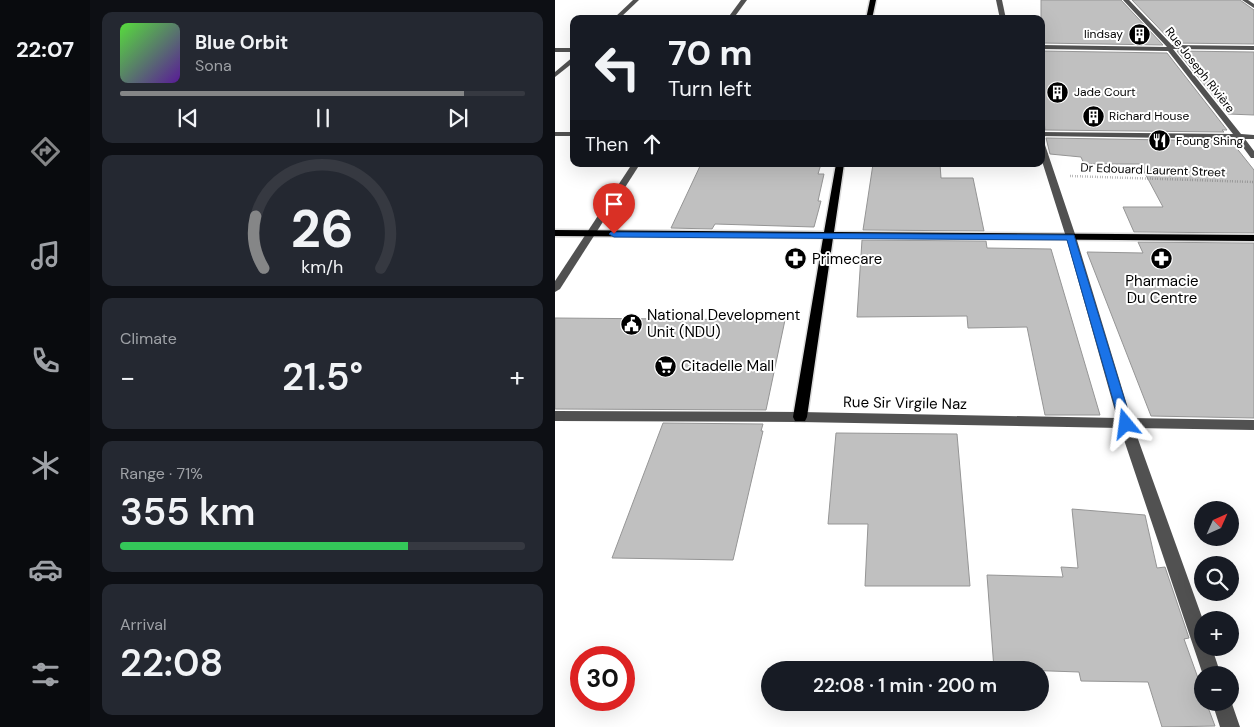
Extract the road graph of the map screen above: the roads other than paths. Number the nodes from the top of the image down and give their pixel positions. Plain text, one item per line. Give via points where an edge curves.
1 (637, 0) edge
2 (744, 0) edge
3 (873, 0) edge
4 (999, 0) edge
5 (1126, 0) edge
6 (1245, 0) edge
7 (1254, 6) edge
8 (620, 15) edge
9 (734, 15) edge
10 (870, 15) edge
11 (1002, 15) edge
12 (1045, 48) edge
13 (1170, 48) junction
14 (1254, 48) edge
15 (555, 50) edge
16 (570, 50) edge
17 (570, 62) edge
18 (555, 75) edge
19 (555, 134) edge
20 (570, 134) edge
21 (1045, 134) edge
22 (1239, 137) junction
23 (1254, 137) edge
24 (1045, 156) edge
25 (1254, 156) edge
26 (634, 167) edge
27 (840, 167) edge
28 (592, 233) junction
29 (555, 234) edge
30 (829, 234) junction
31 (1071, 237) junction
32 (1254, 238) edge
33 (555, 289) edge
34 (555, 416) edge
35 (800, 418) junction
36 (1126, 424) junction
37 (1254, 425) edge
38 (1194, 621) edge
39 (1225, 711) edge
40 (1230, 727) edge

1 - 8 street
2 - 9 street
3 - 10 main road
4 - 11 street
5 - 13 street, Rue Joseph Rivière
6 - 7 street
12 - 13 street
13 - 14 street
13 - 22 street, Rue Joseph Rivière
15 - 16 street
17 - 18 street
19 - 20 street
21 - 22 street
22 - 23 street
22 - 25 street, Rue Joseph Rivière
24 - 31 street
26 - 28 street
27 - 30 main road
28 - 29 main road
28 - 30 main road
28 - 33 street
30 - 31 main road
30 - 35 main road
31 - 32 main road
31 - 36 street
34 - 35 street, Rue Sir Virgile Naz
35 - 36 street, Rue Sir Virgile Naz
36 - 37 street, Rue Sir Virgile Naz
36 - 38 street
39 - 40 street

